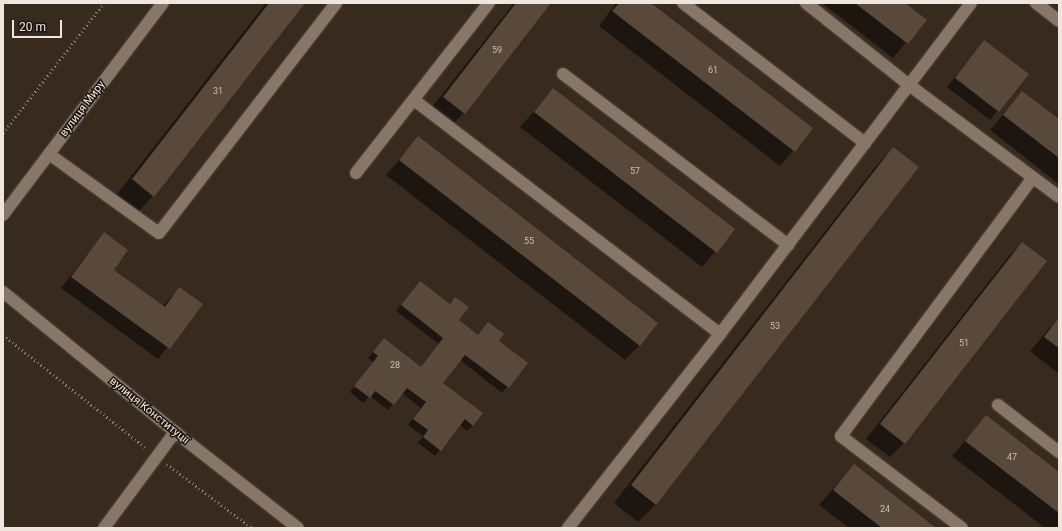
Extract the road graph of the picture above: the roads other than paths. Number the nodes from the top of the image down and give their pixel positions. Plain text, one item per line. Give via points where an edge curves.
1 (164, 3) edge
2 (336, 3) edge
3 (489, 3) edge
4 (683, 3) edge
5 (806, 3) edge
6 (971, 3) edge
7 (1036, 3) edge
8 (1059, 20) edge
9 (563, 74) dead end
10 (909, 85) junction
11 (414, 100) junction
12 (865, 143) junction
13 (49, 154) junction
14 (356, 173) dead end
15 (1033, 177) junction
16 (1059, 196) edge
17 (3, 215) edge
18 (788, 245) junction
19 (3, 292) edge
20 (720, 334) junction
21 (998, 405) dead end
22 (175, 432) junction
23 (1059, 452) edge
24 (104, 528) edge
25 (298, 528) edge
26 (568, 528) edge
27 (962, 528) edge

1 - 13 street, вулиця Миру
2 - 13 street via 159,233
3 - 11 street
4 - 12 street
5 - 10 street
6 - 10 street
7 - 8 street
9 - 18 street
10 - 12 street
10 - 15 street
11 - 14 street
11 - 20 street
12 - 18 street
13 - 17 street, вулиця Миру
15 - 16 street
15 - 27 street via 841,436
18 - 20 street
19 - 22 street, вулиця Конституції
20 - 26 street
21 - 23 street
22 - 24 street
22 - 25 street, вулиця Конституції

